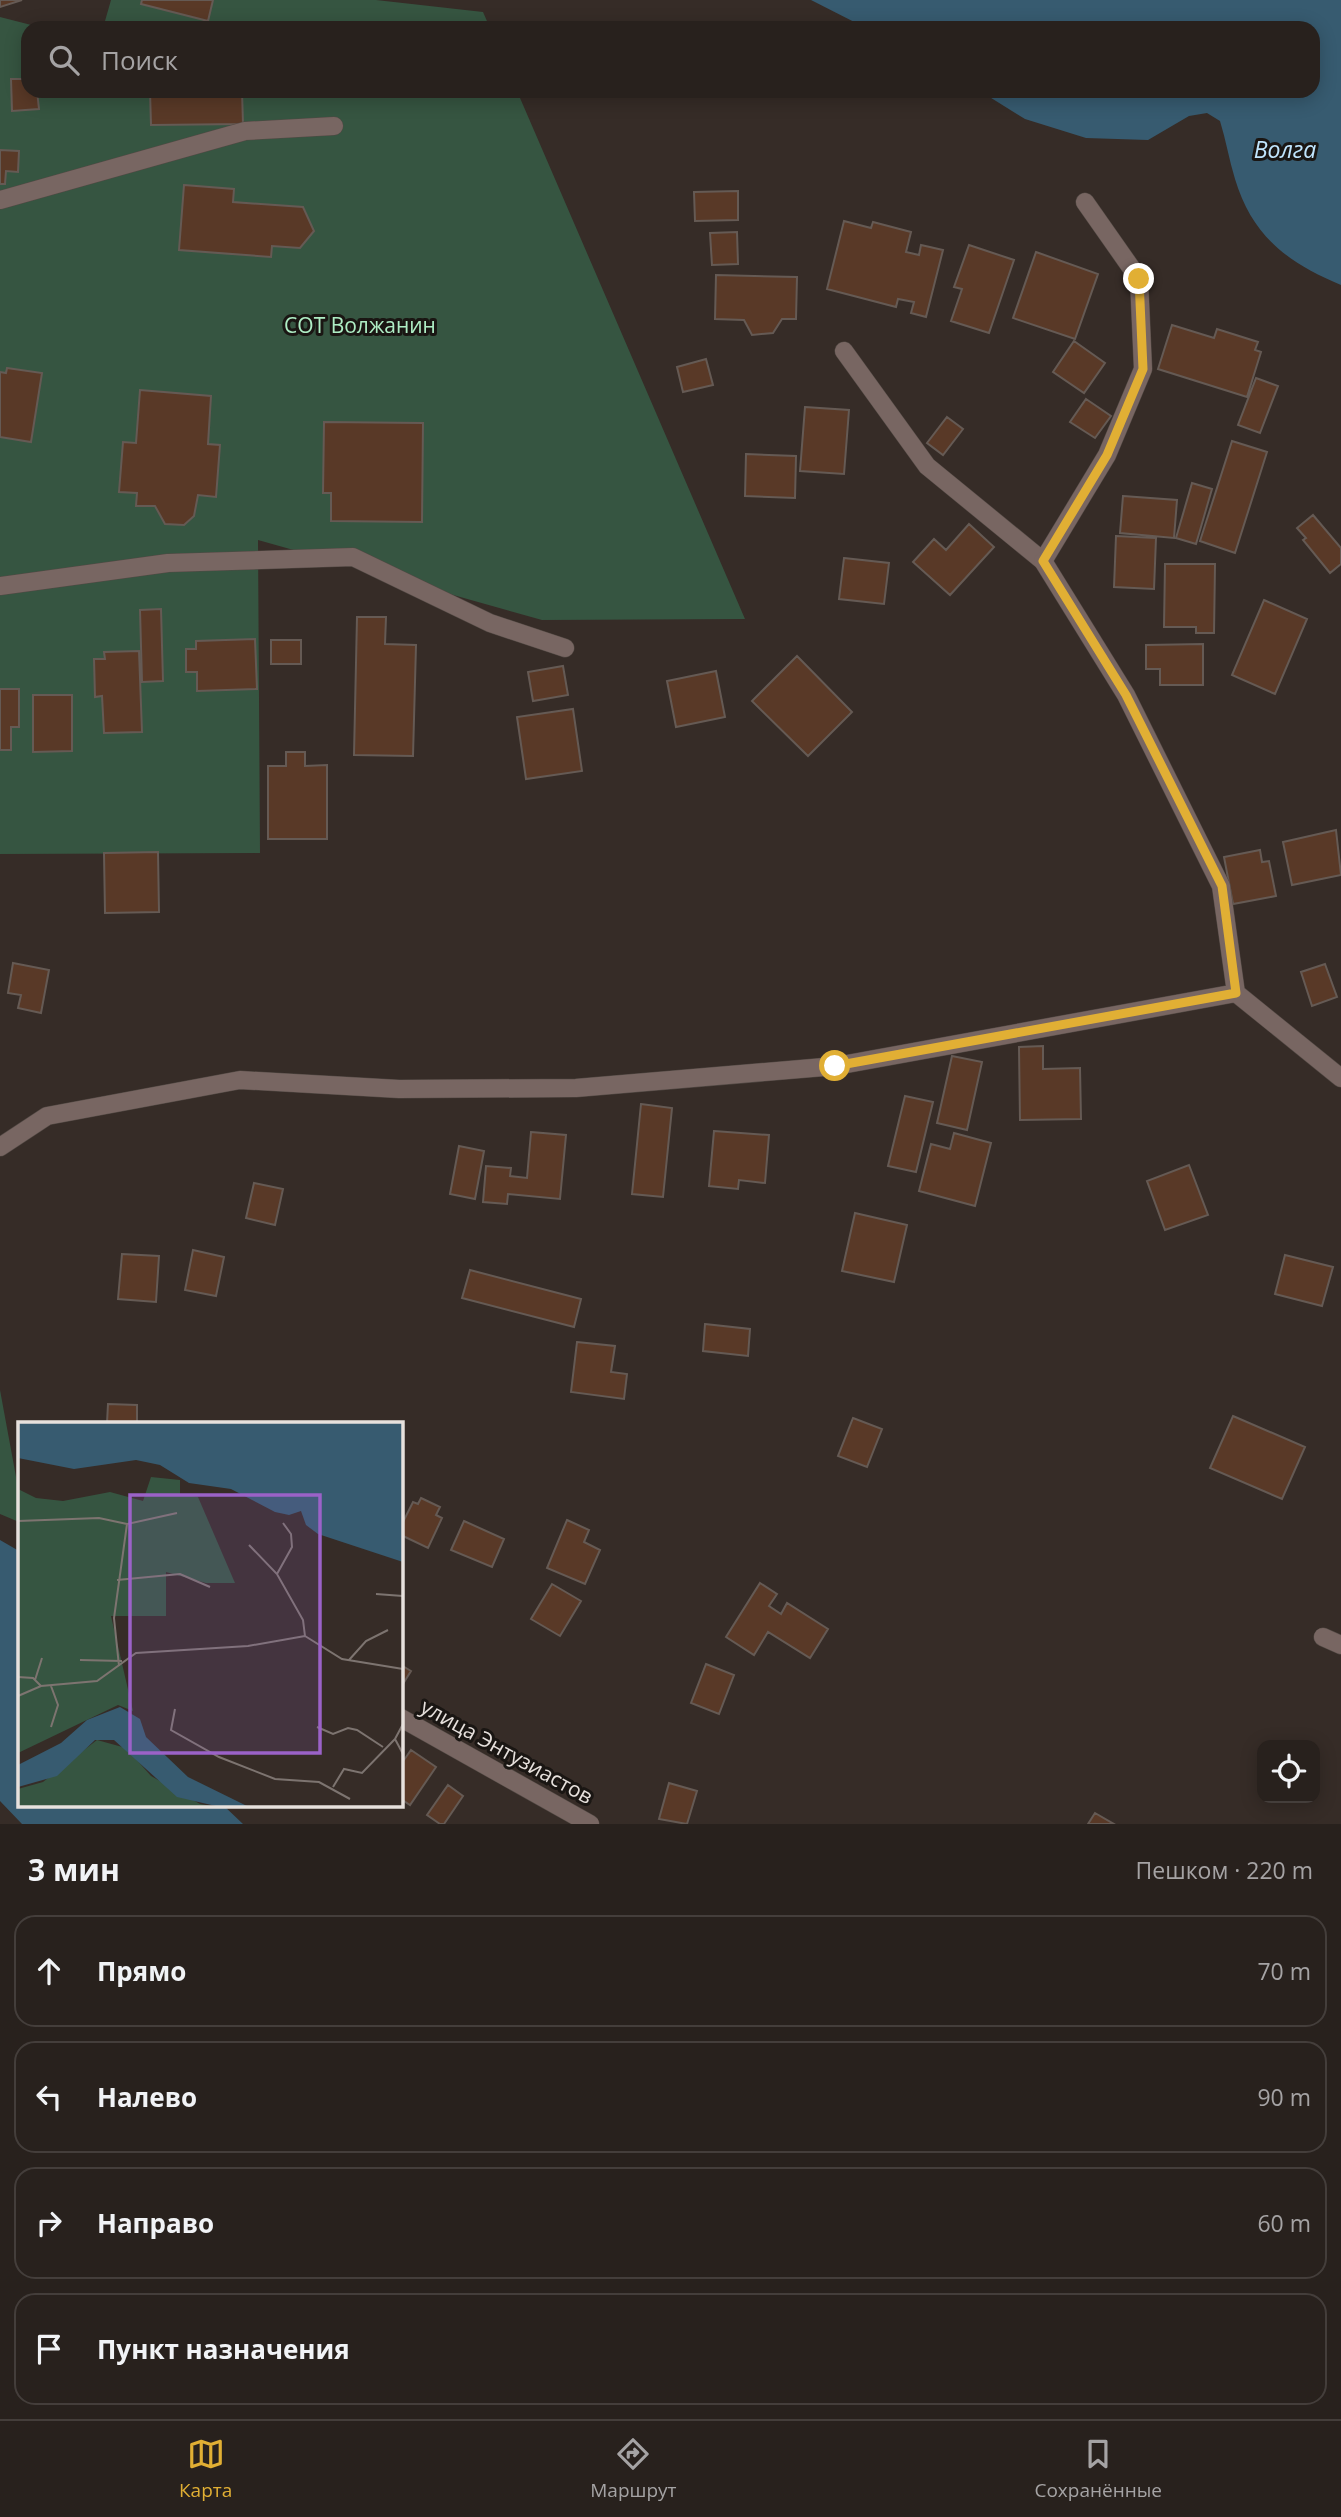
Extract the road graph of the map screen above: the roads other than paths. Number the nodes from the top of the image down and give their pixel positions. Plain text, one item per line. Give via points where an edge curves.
1 (334, 126) dead end
2 (0, 200) edge
3 (1085, 201) dead end
4 (844, 351) dead end
5 (1043, 561) junction
6 (0, 586) edge
7 (565, 648) dead end
8 (1236, 993) junction
9 (1341, 1078) edge
10 (0, 1147) edge
11 (1323, 1637) dead end
12 (1341, 1644) edge
13 (402, 1719) edge
14 (590, 1824) edge

1 - 2 street via 245,131
3 - 5 street via 1139,279 1143,369 1107,455
4 - 5 street via 928,466
5 - 8 street via 1126,695 1222,886
6 - 7 street via 167,563 352,557 490,624
8 - 9 street
8 - 10 street via 822,1067 576,1088 399,1089 240,1080 47,1116
11 - 12 street
13 - 14 street, улица Энтузиастов

